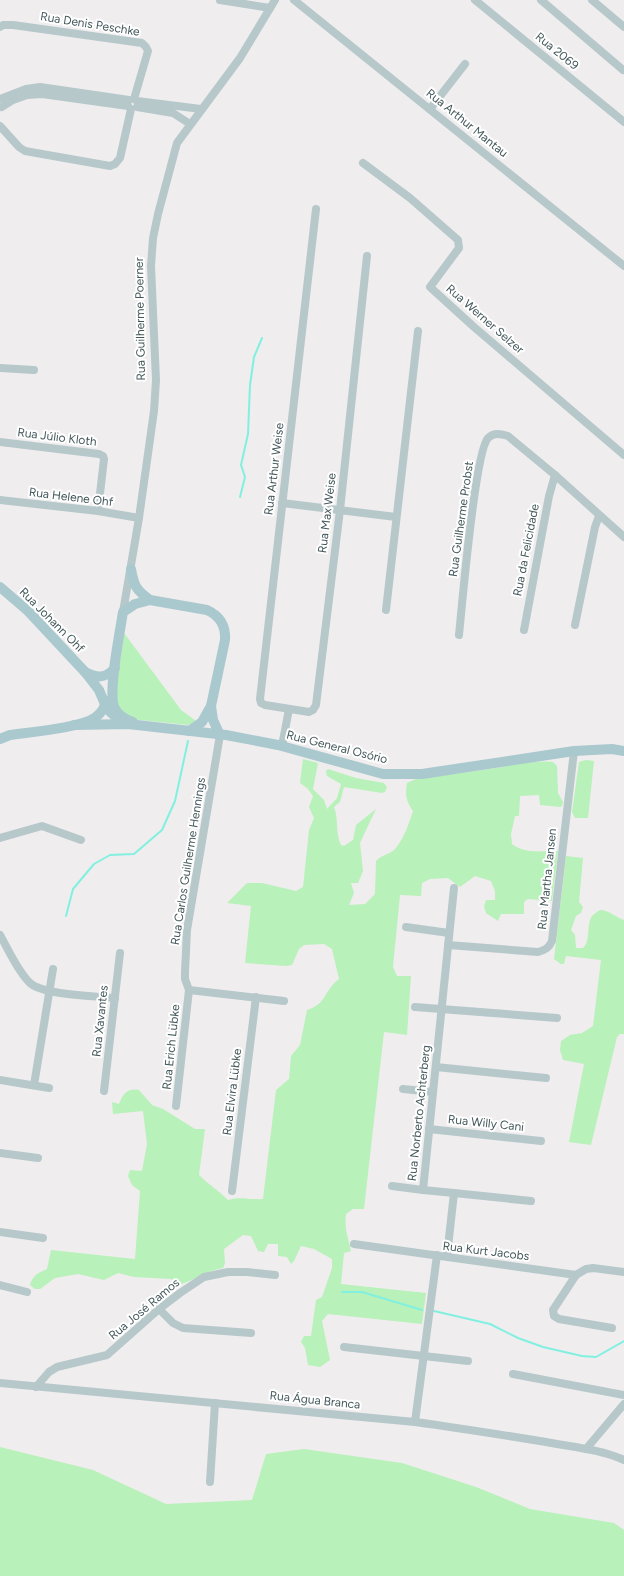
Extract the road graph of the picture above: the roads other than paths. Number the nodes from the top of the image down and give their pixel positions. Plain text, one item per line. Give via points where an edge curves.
1 (220, 0) edge
2 (275, 0) edge
3 (294, 0) edge
4 (475, 0) edge
5 (541, 0) edge
6 (597, 1) edge
7 (270, 8) junction
8 (624, 27) edge
9 (0, 28) edge
10 (465, 64) dead end
11 (623, 70) dead end
12 (133, 104) junction
13 (1, 106) edge
14 (201, 109) junction
15 (430, 109) junction
16 (624, 122) edge
17 (190, 124) junction
18 (0, 126) edge
19 (363, 163) dead end
20 (316, 209) dead end
21 (367, 256) dead end
22 (624, 266) edge
23 (418, 331) dead end
24 (0, 368) edge
25 (34, 370) dead end
26 (0, 442) edge
27 (624, 454) edge
28 (555, 475) junction
29 (0, 500) edge
30 (282, 503) junction
31 (340, 510) junction
32 (98, 511) junction
33 (599, 516) junction
34 (396, 517) junction
35 (139, 518) junction
36 (624, 537) edge
37 (130, 569) junction
38 (1, 589) edge
39 (150, 600) junction
40 (386, 610) dead end
41 (123, 612) junction
42 (575, 625) dead end
43 (524, 630) dead end
44 (459, 635) dead end
45 (115, 668) junction
46 (85, 672) junction
47 (105, 705) junction
48 (211, 706) junction
49 (289, 709) junction
50 (128, 724) junction
51 (139, 724) junction
52 (74, 725) junction
53 (189, 731) junction
54 (220, 735) junction
55 (0, 739) edge
56 (282, 746) junction
57 (574, 751) junction
58 (624, 752) edge
59 (0, 838) edge
60 (81, 840) dead end
61 (454, 888) dead end
62 (406, 927) dead end
63 (449, 933) junction
64 (0, 935) edge
65 (448, 945) junction
66 (120, 953) dead end
67 (53, 969) dead end
68 (189, 990) junction
69 (50, 991) junction
70 (256, 997) junction
71 (115, 998) junction
72 (284, 1001) dead end
73 (415, 1007) dead end
74 (441, 1009) junction
75 (557, 1018) dead end
76 (436, 1067) junction
77 (546, 1078) dead end
78 (0, 1080) edge
79 (34, 1085) junction
80 (49, 1088) dead end
81 (403, 1089) dead end
82 (104, 1090) dead end
83 (433, 1092) junction
84 (176, 1106) dead end
85 (429, 1129) junction
86 (541, 1140) dead end
87 (0, 1153) edge
88 (38, 1158) dead end
89 (392, 1186) dead end
90 (423, 1190) junction
91 (232, 1191) dead end
92 (454, 1193) junction
93 (531, 1200) dead end
94 (0, 1232) edge
95 (43, 1238) dead end
96 (354, 1244) dead end
97 (437, 1255) junction
98 (447, 1256) junction
99 (624, 1272) edge
100 (276, 1275) dead end
101 (576, 1275) junction
102 (0, 1285) edge
103 (27, 1292) dead end
104 (159, 1309) junction
105 (612, 1328) dead end
106 (251, 1333) dead end
107 (344, 1347) dead end
108 (424, 1356) junction
109 (468, 1361) dead end
110 (513, 1374) dead end
111 (0, 1383) edge
112 (36, 1387) junction
113 (624, 1395) edge
114 (216, 1403) junction
115 (624, 1404) edge
116 (415, 1422) junction
117 (586, 1449) junction
118 (624, 1460) edge
119 (210, 1482) dead end

1 - 7 street
2 - 7 street, Rua Guilherme Poerner
3 - 15 street, Rua Arthur Mantau
4 - 16 street, Rua 2069
5 - 11 street
6 - 8 street
7 - 14 street, Rua Guilherme Poerner via 240,58
9 - 12 street, Rua Denis Peschke via 3,25 13,25 142,43 148,51
10 - 15 street
12 - 13 street via 40,87 26,89
12 - 14 street
12 - 17 street via 173,113
12 - 18 street via 120,158 110,166 25,152
14 - 17 street, Rua Guilherme Poerner
15 - 22 street, Rua Arthur Mantau
17 - 35 street, Rua Guilherme Poerner via 177,143 153,238 151,266 156,380
19 - 27 street, Rua Werner Selzer via 410,198 458,240 459,248 430,287
20 - 30 street, Rua Arthur Weise
21 - 31 street, Rua Max Weise
23 - 34 street
24 - 25 street
26 - 32 street, Rua Júlio Kloth via 102,456 104,459
28 - 33 street, Rua Guilherme Probst
28 - 43 street, Rua da Felicidade
28 - 44 street, Rua Guilherme Probst via 508,436 500,433 487,439 477,482
29 - 32 street, Rua Helene Ohf
30 - 31 street
30 - 49 street, Rua Arthur Weise via 260,699 265,706
31 - 34 street
31 - 49 street, Rua Max Weise via 316,705 309,712
32 - 35 street, Rua Helene Ohf
33 - 36 street, Rua Guilherme Probst
33 - 42 street
34 - 40 street
35 - 37 street, Rua Guilherme Poerner
37 - 39 main road via 136,588
37 - 41 street, Rua Guilherme Poerner
38 - 46 main road, Rua Johann Ohf via 28,611
39 - 41 main road via 135,604
39 - 48 main road via 207,610 221,621 225,640
41 - 45 main road, Rua Guilherme Poerner
45 - 46 main road, Rua Johann Ohf via 102,677
45 - 47 main road, Rua General Osório
45 - 51 main road, Rua General Osório via 112,694 115,708 123,718
46 - 47 main road, Rua Johann Ohf via 99,690
47 - 50 main road via 114,716
47 - 52 main road, Rua General Osório via 97,716
48 - 53 main road via 202,722
48 - 54 main road via 213,720
49 - 56 street
50 - 51 main road, Rua General Osório
50 - 52 main road, Rua General Osório
51 - 53 main road, Rua General Osório
52 - 55 main road, Rua General Osório via 10,735
53 - 54 main road, Rua General Osório
54 - 56 main road, Rua General Osório
54 - 68 street, Rua Carlos Guilherme Hennings via 187,930 185,980
56 - 57 main road, Rua General Osório via 357,768 401,775
57 - 58 main road, Rua General Osório via 612,749
57 - 65 street, Rua Martha Jansen via 550,946 538,952
59 - 60 street via 42,826
61 - 63 street
62 - 63 street
63 - 65 street
64 - 69 street via 25,978 38,988
65 - 74 street, Rua Norberto Achterberg
66 - 71 street, Rua Xavantes
67 - 69 street
68 - 70 street
68 - 84 street, Rua Erich Lübke
69 - 71 street
69 - 79 street
70 - 72 street
70 - 91 street, Rua Elvira Lübke
71 - 82 street, Rua Xavantes
73 - 74 street
74 - 75 street
74 - 76 street, Rua Norberto Achterberg
76 - 77 street
76 - 83 street, Rua Norberto Achterberg
78 - 79 street
79 - 80 street
81 - 83 street
83 - 85 street, Rua Norberto Achterberg
85 - 86 street, Rua Willy Cani
85 - 90 street, Rua Norberto Achterberg
87 - 88 street
89 - 90 street
90 - 92 street, Rua Norberto Achterberg
92 - 93 street, Rua Norberto Achterberg
92 - 98 street
94 - 95 street
96 - 97 street
97 - 98 street, Rua Kurt Jacobs
97 - 108 street, Rua Kurt Jacobs
98 - 101 street, Rua Kurt Jacobs
99 - 101 street, Rua Kurt Jacobs via 593,1268
100 - 104 street, Rua José Ramos via 228,1272 204,1277
101 - 105 street via 554,1310 554,1316
102 - 103 street
104 - 106 street via 173,1323 183,1328
104 - 112 street, Rua José Ramos via 107,1355 57,1367
107 - 108 street
108 - 109 street
108 - 116 street, Rua Kurt Jacobs
110 - 113 street
111 - 112 street, Rua Água Branca
112 - 114 street, Rua Água Branca
114 - 116 street, Rua Água Branca
114 - 119 street
115 - 117 street
116 - 117 street, Rua Água Branca
117 - 118 street, Rua Água Branca

